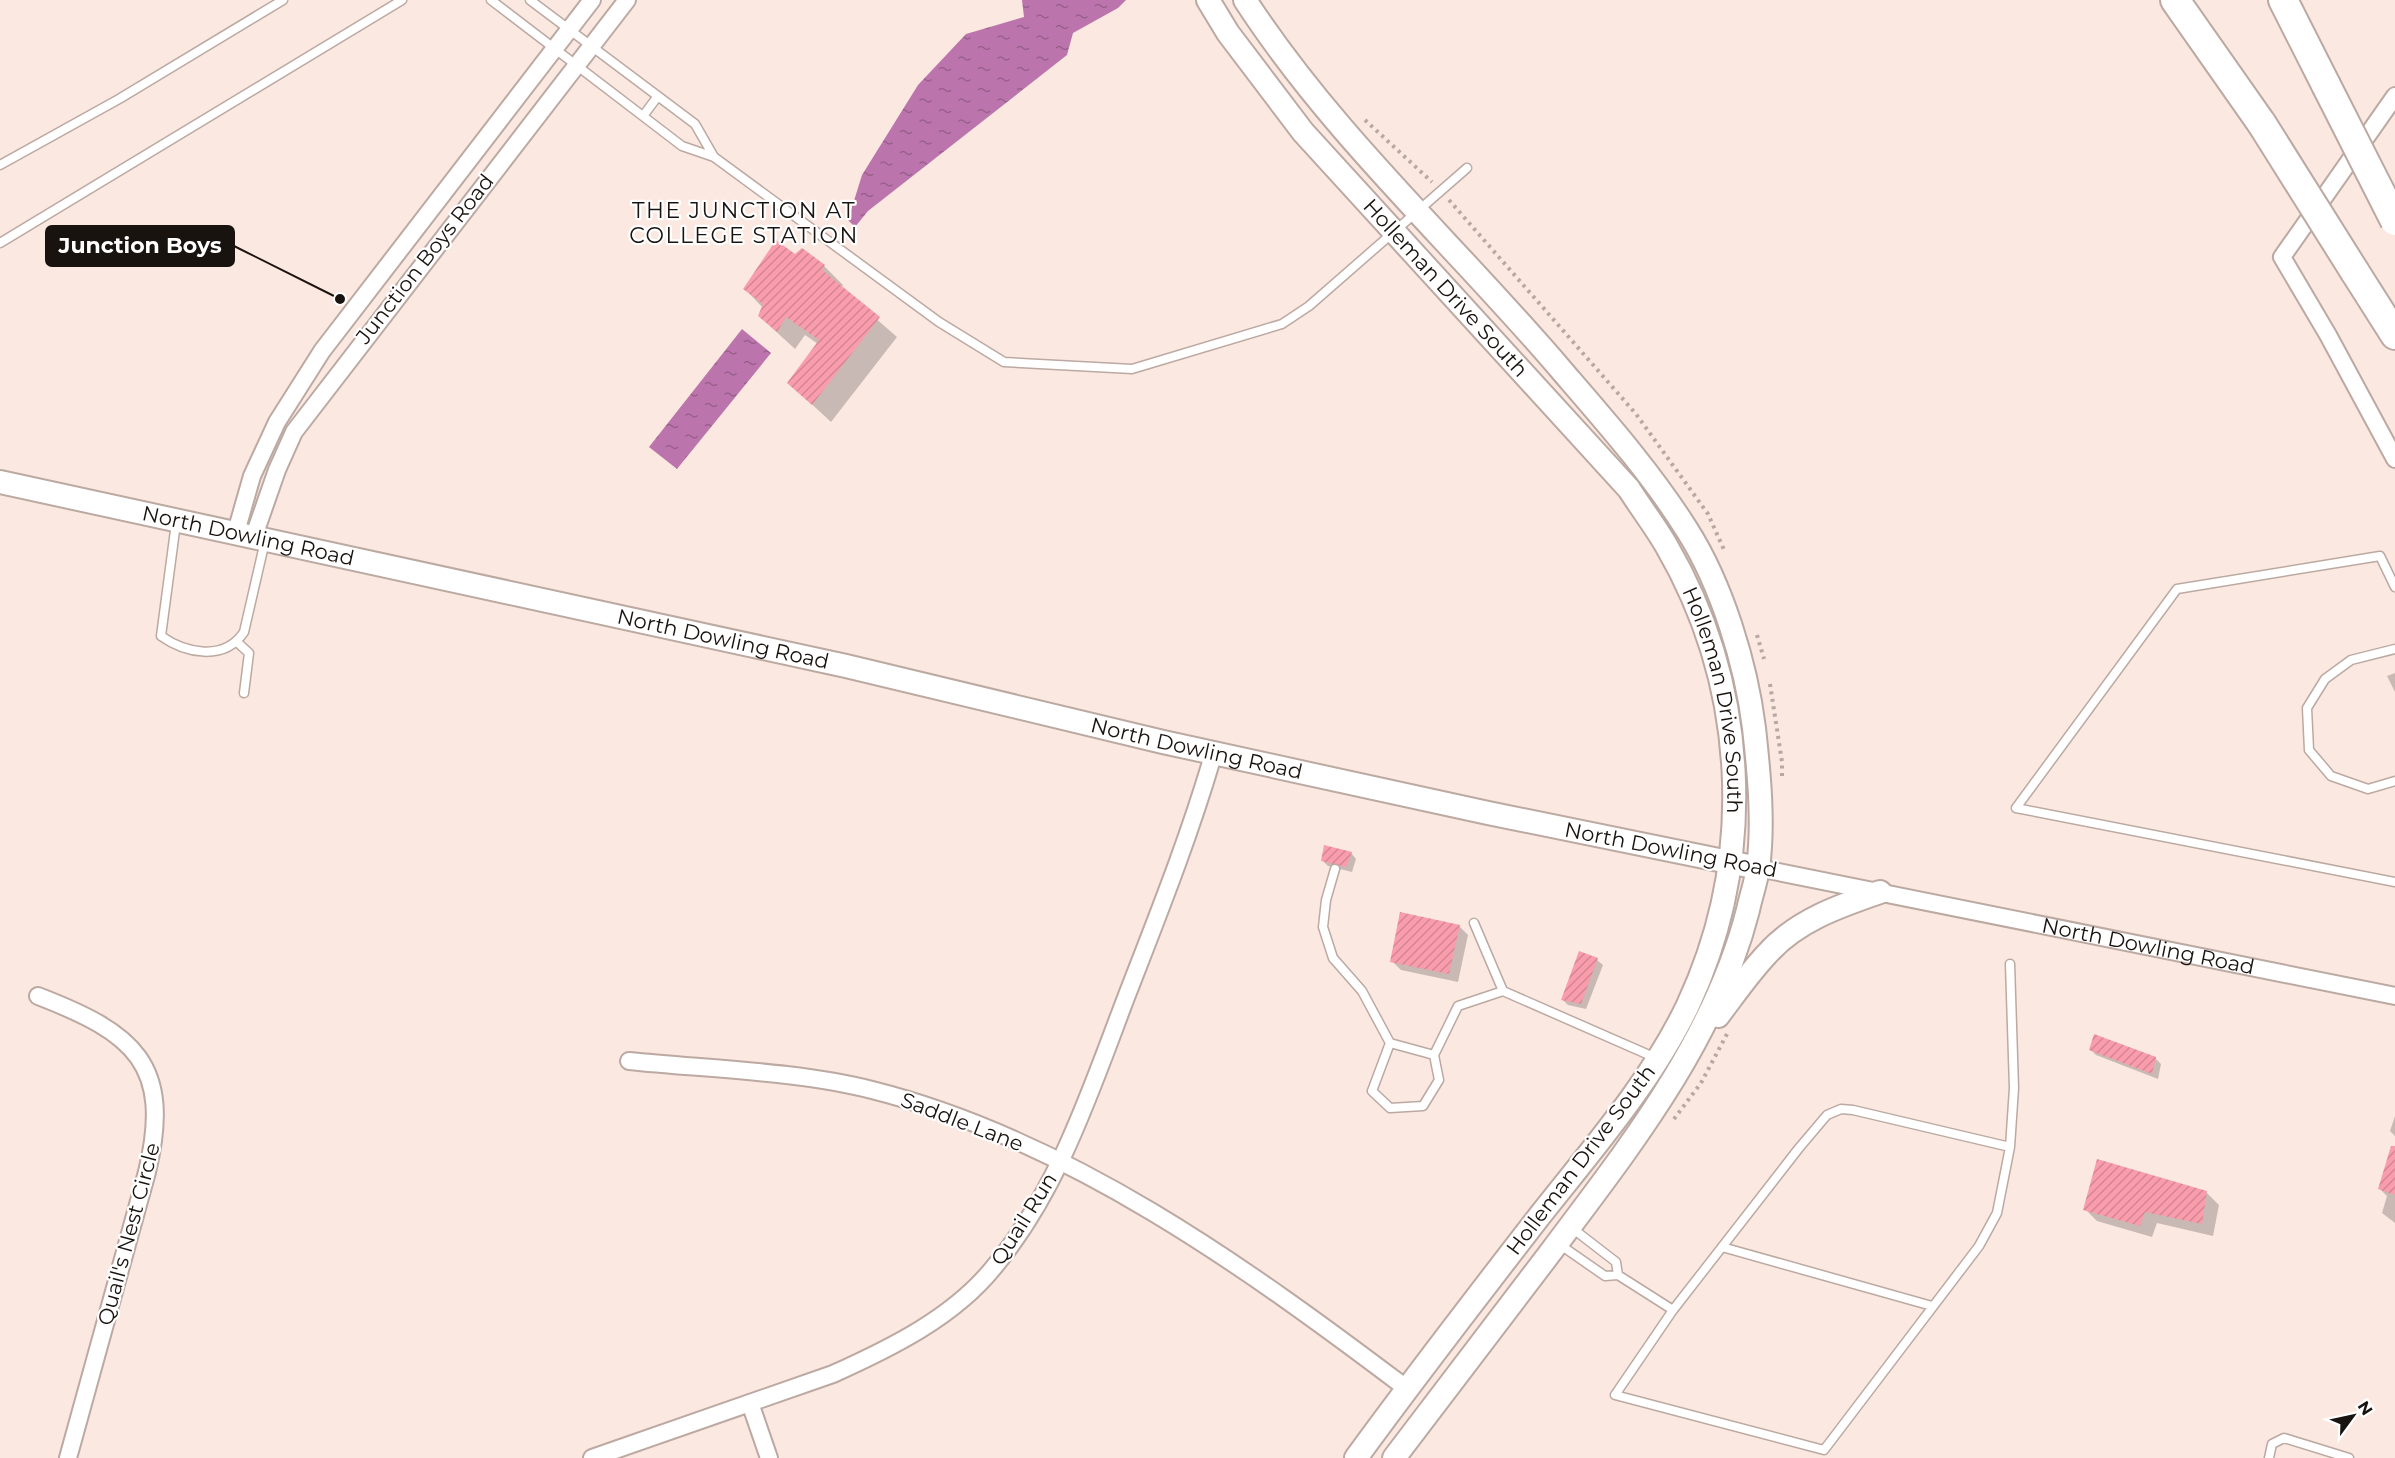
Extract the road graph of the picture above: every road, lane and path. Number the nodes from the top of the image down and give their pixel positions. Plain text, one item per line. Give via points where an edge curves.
1 (283, 0) edge
2 (402, 0) edge
3 (491, 0) edge
4 (530, 0) edge
5 (592, 0) edge
6 (627, 0) edge
7 (1208, 0) edge
8 (1245, 0) edge
9 (2175, 0) edge
10 (2283, 0) edge
11 (569, 30) junction
12 (591, 46) junction
13 (555, 48) junction
14 (576, 65) junction
15 (658, 96) junction
16 (2395, 96) edge
17 (1359, 114) dead end
18 (643, 116) junction
19 (714, 157) junction
20 (0, 165) edge
21 (1467, 168) dead end
22 (1442, 192) junction
23 (1419, 212) junction
24 (2395, 221) edge
25 (1396, 232) junction
26 (0, 243) edge
27 (2395, 335) edge
28 (2395, 459) edge
29 (0, 482) edge
30 (177, 520) junction
31 (252, 536) junction
32 (1727, 557) dead end
33 (2395, 587) edge
34 (1756, 632) dead end
35 (237, 642) junction
36 (2395, 649) edge
37 (1765, 663) dead end
38 (1767, 673) dead end
39 (244, 693) dead end
40 (1214, 752) junction
41 (2395, 781) edge
42 (1782, 783) dead end
43 (1731, 863) junction
44 (1335, 868) dead end
45 (1758, 868) junction
46 (2395, 882) edge
47 (1880, 892) junction
48 (1474, 923) dead end
49 (2010, 964) dead end
50 (1503, 991) junction
51 (38, 996) dead end
52 (2395, 996) edge
53 (1734, 1025) dead end
54 (1390, 1043) junction
55 (1695, 1045) junction
56 (1434, 1055) junction
57 (1657, 1058) junction
58 (629, 1061) dead end
59 (1668, 1128) dead end
60 (2010, 1147) junction
61 (1060, 1161) junction
62 (1563, 1235) junction
63 (1722, 1247) junction
64 (1618, 1275) junction
65 (1932, 1306) junction
66 (1673, 1310) junction
67 (1406, 1388) junction
68 (750, 1403) junction
69 (1824, 1450) junction
70 (68, 1458) edge
71 (592, 1458) edge
72 (769, 1458) edge
73 (1356, 1458) edge
74 (1394, 1458) edge
75 (1818, 1458) edge
76 (2269, 1458) edge
77 (2349, 1458) edge

1 - 20 lane
2 - 26 lane
3 - 13 lane
4 - 11 lane
5 - 11 street, Junction Boys Road
6 - 12 street, Junction Boys Road
7 - 25 street, Holleman Drive South via 1228,33 1303,132
8 - 23 street, Holleman Drive South via 1277,50
9 - 27 highway, bridge via 2262,124
10 - 24 highway, bridge
11 - 12 lane
11 - 13 street, Junction Boys Road
12 - 14 street, Junction Boys Road
12 - 15 lane
13 - 14 lane
13 - 31 street, Junction Boys Road via 322,351 277,422 252,476
14 - 18 lane
14 - 31 street, Junction Boys Road via 294,432
15 - 18 lane
15 - 19 lane via 695,124
16 - 28 street via 2282,257
17 - 22 path
18 - 19 lane via 682,146
19 - 25 lane via 939,322 1004,362 1132,369 1282,324
21 - 22 lane
22 - 23 lane
22 - 32 path via 1636,414 1708,514
23 - 25 lane
23 - 45 street, Holleman Drive South via 1515,315 1594,408 1651,478 1689,533 1715,586 1749,695 1760,811
25 - 43 street, Holleman Drive South via 1629,489 1666,545 1707,637 1729,720 1736,769
29 - 30 street, North Dowling Road
30 - 31 street, North Dowling Road
30 - 35 lane via 161,636 197,652 215,651
31 - 35 lane via 244,632
31 - 40 street, North Dowling Road via 846,666
33 - 46 lane via 2380,556 2177,589 2016,808
34 - 37 path
35 - 39 lane via 249,653
36 - 41 lane via 2351,660 2325,679 2307,708 2309,750 2331,776 2368,789
38 - 42 path
40 - 43 street, North Dowling Road
40 - 61 street, Quail Run via 1197,813
43 - 45 street, North Dowling Road
43 - 57 street, Holleman Drive South via 1708,959 1687,1007
44 - 54 lane via 1323,927 1334,958 1362,991
45 - 47 street, North Dowling Road
45 - 55 street, Holleman Drive South via 1740,941
47 - 52 street, North Dowling Road
47 - 55 street via 1835,908 1797,928 1768,952
48 - 50 lane
49 - 60 lane via 2014,1088
50 - 56 lane via 1458,1005
50 - 57 lane
51 - 70 street, Quail's Nest Circle via 85,1014 122,1040 144,1064 156,1100 155,1134 147,1172
53 - 59 path via 1701,1083
54 - 56 lane
54 - 56 lane via 1372,1091 1390,1108 1423,1106 1439,1080
55 - 62 street, Holleman Drive South
57 - 67 street, Holleman Drive South via 1608,1129
58 - 61 street, Saddle Lane via 793,1077 870,1089 942,1110
60 - 63 lane via 1841,1109 1827,1115 1798,1148
60 - 65 lane via 1997,1214
61 - 67 street, Saddle Lane via 1193,1236
61 - 68 street, Quail Run via 1034,1211 994,1268 971,1292 869,1358
62 - 64 lane via 1605,1276
62 - 64 lane via 1616,1262
62 - 74 street, Holleman Drive South
63 - 65 lane
63 - 66 lane
64 - 66 lane
65 - 69 lane
66 - 69 lane via 1616,1395
67 - 73 street, Holleman Drive South
68 - 71 street, Quail Run
68 - 72 street
69 - 75 lane
76 - 77 lane via 2272,1444 2284,1438

